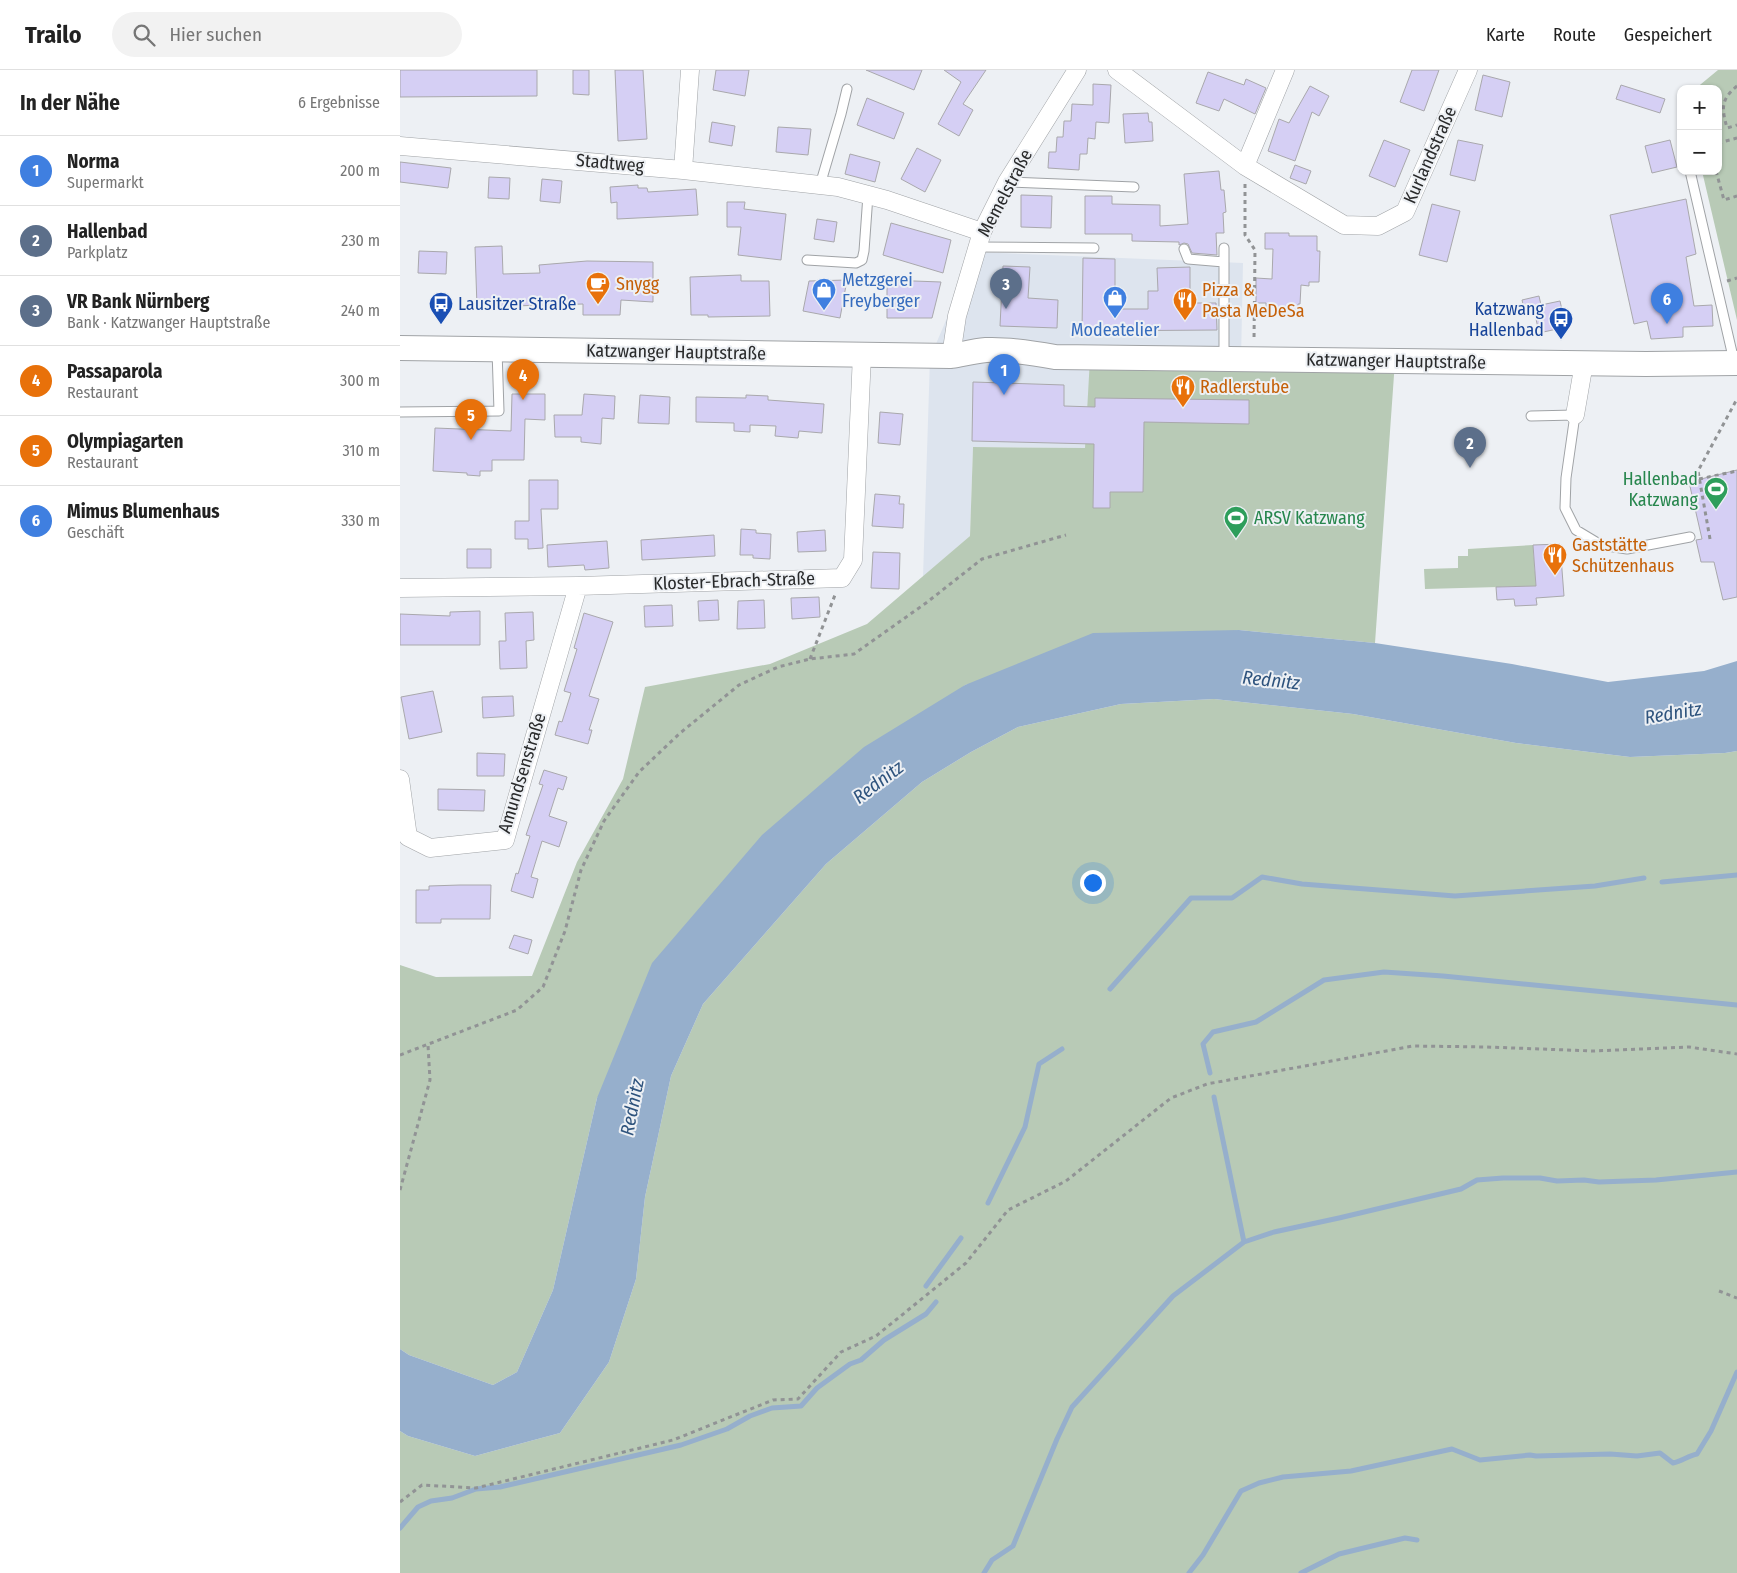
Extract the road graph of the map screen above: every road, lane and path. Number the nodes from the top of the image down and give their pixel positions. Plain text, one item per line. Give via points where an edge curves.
1 (690, 70) edge
2 (1077, 70) edge
3 (1117, 70) edge
4 (1286, 70) edge
5 (1468, 70) edge
6 (1737, 86) edge
7 (847, 89) dead end
8 (1737, 125) edge
9 (1737, 138) edge
10 (1722, 142) edge
11 (400, 146) edge
12 (1246, 166) junction
13 (683, 170) junction
14 (1691, 175) edge
15 (1717, 175) edge
16 (1008, 182) junction
17 (820, 185) junction
18 (1134, 187) dead end
19 (868, 195) junction
20 (1737, 196) edge
21 (980, 239) junction
22 (1094, 248) dead end
23 (1224, 248) dead end
24 (1184, 249) dead end
25 (807, 260) dead end
26 (1224, 262) junction
27 (400, 348) edge
28 (497, 350) junction
29 (862, 354) junction
30 (951, 356) junction
31 (1224, 359) junction
32 (1254, 359) junction
33 (1584, 363) junction
34 (1736, 363) edge
35 (1737, 399) edge
36 (400, 412) edge
37 (1575, 415) junction
38 (1532, 416) dead end
39 (1737, 472) edge
40 (1699, 479) junction
41 (1066, 535) dead end
42 (1690, 538) dead end
43 (1710, 539) dead end
44 (842, 578) junction
45 (578, 586) junction
46 (400, 588) edge
47 (810, 659) junction
48 (400, 779) edge
49 (428, 1045) junction
50 (1737, 1054) edge
51 (400, 1055) edge
52 (400, 1190) edge
53 (1719, 1291) dead end
54 (1737, 1298) edge
55 (400, 1502) edge

1 - 13 street
2 - 16 street, Memelstraße
3 - 12 street, Kurlandstraße
4 - 12 street
5 - 12 street, Kurlandstraße via 1405,212 1378,226 1344,225
6 - 8 path via 1725,101 1722,112 1727,128
7 - 17 lane
9 - 10 path
11 - 13 street, Stadtweg
12 - 32 path via 1245,235 1255,250
13 - 17 street, Stadtweg
14 - 34 lane
15 - 20 path via 1724,200
16 - 18 lane
16 - 21 street, Memelstraße
17 - 19 street, Stadtweg
19 - 21 street, Stadtweg
19 - 25 lane via 862,260 856,263
21 - 22 lane
21 - 30 street, Memelstraße via 957,316
23 - 26 lane
24 - 26 lane via 1188,260
26 - 31 lane
27 - 28 main road, Katzwanger Hauptstraße
28 - 29 main road, Katzwanger Hauptstraße
28 - 36 lane via 499,411
29 - 30 main road, Katzwanger Hauptstraße
29 - 44 street via 853,560
30 - 31 main road, Katzwanger Hauptstraße via 1003,365 1028,364 1056,357
31 - 32 main road, Katzwanger Hauptstraße
32 - 33 main road, Katzwanger Hauptstraße
33 - 34 main road, Katzwanger Hauptstraße
33 - 37 street
35 - 40 path via 1698,471
37 - 38 lane
37 - 42 lane via 1565,508 1576,530 1601,544 1627,549
39 - 40 path
40 - 43 path
41 - 47 path via 982,559 854,654
44 - 45 street, Kloster-Ebrach-Straße
44 - 47 path
45 - 46 street, Kloster-Ebrach-Straße
45 - 48 street, Amundsenstraße via 505,840 430,848 408,837
47 - 49 path via 778,667 739,685 639,772 604,822 581,870 565,931 543,987 517,1010
49 - 51 path
49 - 52 path via 430,1080
50 - 55 path via 1689,1047 1593,1051 1413,1046 1206,1084 1171,1098 1066,1181 1008,1210 966,1263 876,1336 842,1352 798,1399 773,1400 673,1440 476,1488 422,1485
53 - 54 path

